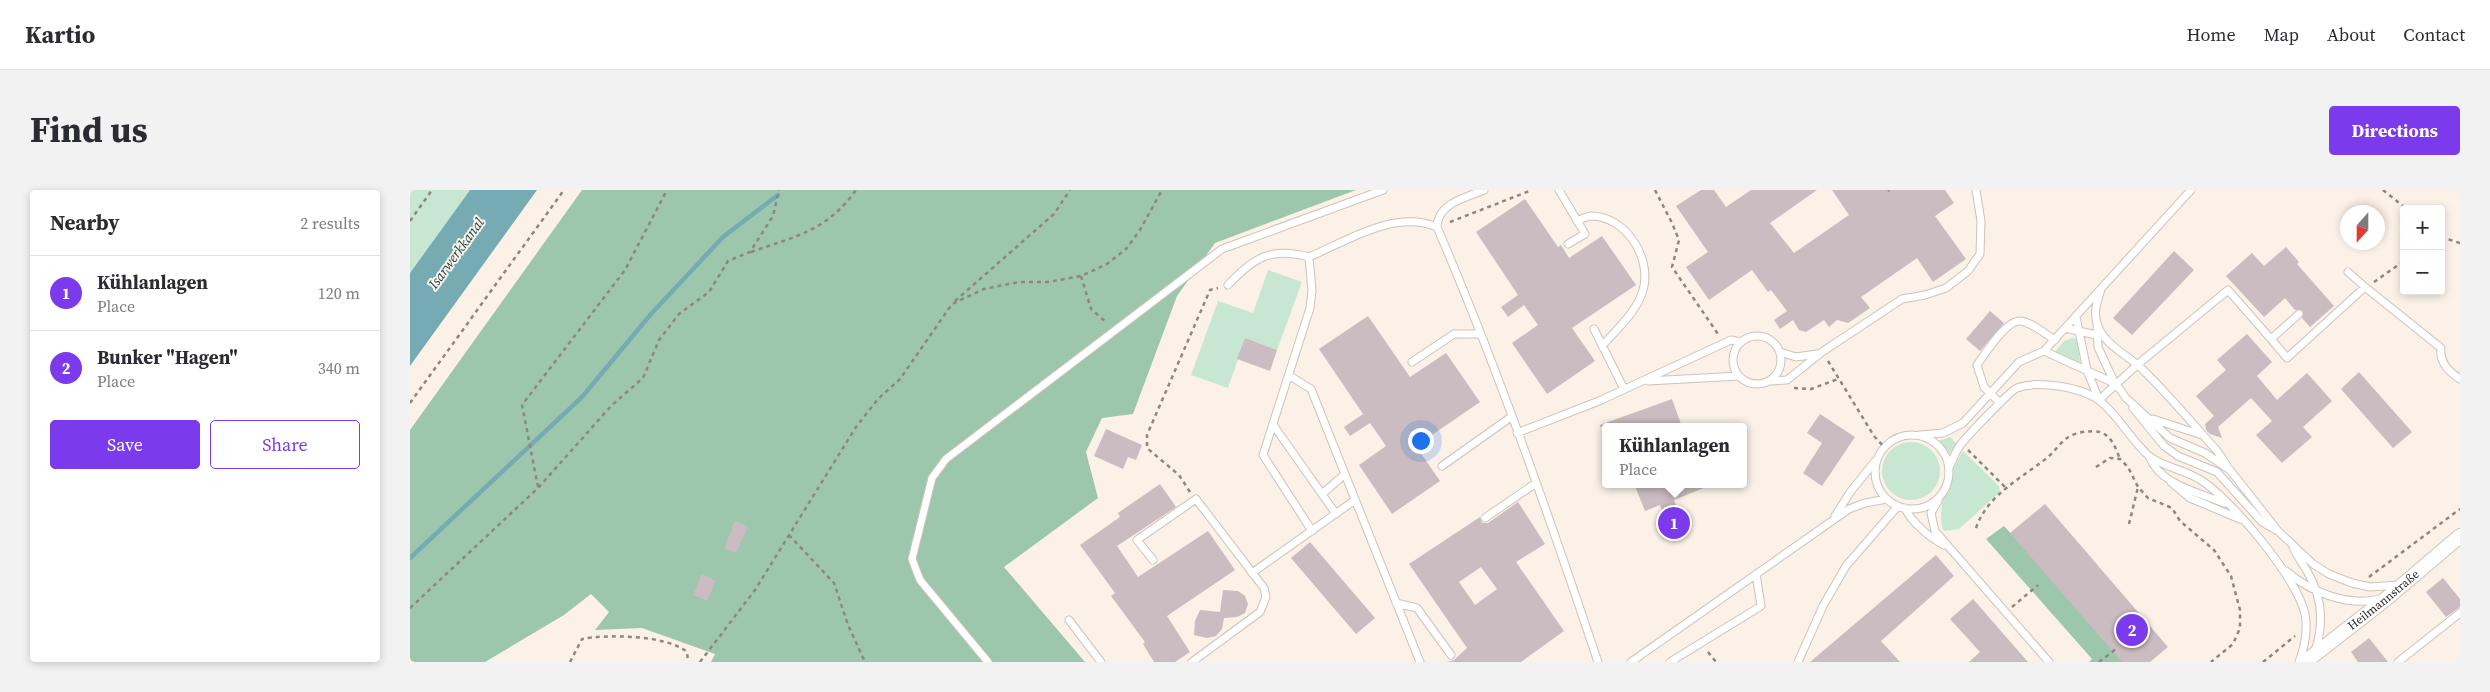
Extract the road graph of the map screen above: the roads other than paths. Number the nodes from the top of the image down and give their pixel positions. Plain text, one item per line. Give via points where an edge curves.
1 (1383, 190) edge
2 (1484, 190) edge
3 (1559, 190) edge
4 (1976, 190) edge
5 (2191, 190) edge
6 (1577, 221) junction
7 (1437, 227) junction
8 (1568, 244) dead end
9 (1309, 257) junction
10 (2348, 272) dead end
11 (1228, 285) road end
12 (2365, 287) junction
13 (2101, 289) junction
14 (2299, 314) dead end
15 (2076, 317) junction
16 (2097, 324) junction
17 (2066, 328) junction
18 (1594, 329) dead end
19 (2080, 330) junction
20 (1480, 334) junction
21 (2098, 335) junction
22 (2106, 339) junction
23 (2271, 339) junction
24 (2054, 340) junction
25 (1741, 342) junction
26 (1602, 346) junction
27 (2044, 351) junction
28 (1780, 352) junction
29 (1822, 352) junction
30 (1412, 362) dead end
31 (2138, 365) junction
32 (2087, 370) junction
33 (1290, 376) junction
34 (1739, 376) junction
35 (2460, 379) edge
36 (1642, 381) junction
37 (1770, 381) junction
38 (2116, 384) junction
39 (1624, 389) junction
40 (1990, 394) junction
41 (2126, 398) junction
42 (2099, 400) junction
43 (2000, 403) junction
44 (1511, 417) junction
45 (2150, 418) junction
46 (1274, 426) junction
47 (1517, 433) junction
48 (1920, 436) junction
49 (2202, 436) junction
50 (2149, 456) junction
51 (1878, 458) junction
52 (1442, 466) dead end
53 (1949, 468) junction
54 (2230, 470) junction
55 (1345, 474) junction
56 (2169, 480) junction
57 (1536, 483) junction
58 (1322, 494) junction
59 (1941, 496) junction
60 (1355, 500) junction
61 (1887, 500) junction
62 (2227, 504) junction
63 (1902, 507) junction
64 (1336, 514) junction
65 (1485, 518) dead end
66 (1832, 521) junction
67 (2244, 521) junction
68 (1312, 531) junction
69 (2278, 531) junction
70 (2460, 536) edge
71 (2292, 544) junction
72 (1948, 546) junction
73 (2273, 558) junction
74 (1153, 560) dead end
75 (1252, 573) junction
76 (1756, 574) junction
77 (2403, 584) junction
78 (2315, 589) junction
79 (2387, 598) junction
80 (1396, 603) junction
81 (2460, 613) edge
82 (1069, 620) dead end
83 (1451, 655) dead end
84 (2309, 659) edge
85 (988, 662) edge
86 (1101, 662) edge
87 (1192, 662) edge
88 (1420, 662) edge
89 (1598, 662) edge
90 (1631, 662) edge
91 (1670, 662) edge
92 (1798, 662) edge
93 (2049, 662) edge
94 (2299, 662) edge
95 (2398, 662) edge

1 - 85 lane via 1222,249 946,459 932,478 912,559 920,580
2 - 7 lane via 1444,208 1437,217
3 - 6 lane
4 - 29 lane via 1982,221 1980,254 1968,271 1946,288 1925,296 1902,299
5 - 13 lane
6 - 8 lane via 1585,234
6 - 26 lane via 1591,216 1616,223 1628,233 1640,252 1645,272 1639,302
7 - 9 lane via 1424,222 1378,227
7 - 20 lane
9 - 11 lane via 1292,252 1272,253 1256,261
9 - 33 lane via 1312,282 1310,308
10 - 12 lane
12 - 23 lane via 2287,358
12 - 35 lane via 2441,348 2440,355 2450,373
13 - 15 lane
13 - 16 lane via 2095,312
14 - 23 lane
15 - 17 lane
15 - 19 lane
16 - 21 lane
16 - 22 lane
17 - 19 lane
17 - 24 lane
18 - 26 lane
19 - 21 lane
19 - 32 lane
20 - 30 lane via 1454,334
20 - 44 lane
21 - 22 lane
21 - 38 lane via 2098,347
22 - 31 lane
23 - 31 lane via 2228,290
24 - 27 lane
24 - 40 lane via 2020,321 2009,324 1977,365 1984,387
25 - 28 lane via 1753,336 1766,338
25 - 34 lane via 1732,359
25 - 36 lane via 1731,340
26 - 39 lane
27 - 32 lane
27 - 40 lane via 2019,362
28 - 29 lane via 1796,357
28 - 37 lane via 1781,365
29 - 37 lane via 1787,380
31 - 38 lane
31 - 49 lane
32 - 38 lane
32 - 42 lane
33 - 46 lane
33 - 55 lane via 1311,389
34 - 36 lane
34 - 37 lane via 1750,384
36 - 39 lane
38 - 41 lane
38 - 42 lane
39 - 47 lane
40 - 43 lane
40 - 48 lane via 1963,423 1943,433
41 - 45 lane
41 - 69 lane via 2164,446 2178,456 2217,472 2262,522
42 - 43 lane via 2082,392 2038,383 2015,388
42 - 50 lane
43 - 53 lane via 1962,443
44 - 47 lane
44 - 52 lane
45 - 49 lane
45 - 54 lane via 2170,438 2206,453
46 - 58 lane
46 - 68 lane via 1262,455
47 - 57 lane
48 - 51 lane via 1900,437 1884,447
48 - 53 lane via 1940,447
49 - 54 lane
50 - 56 lane via 2152,466
50 - 62 lane via 2198,478
51 - 61 lane via 1876,480
51 - 66 lane
53 - 59 lane
54 - 69 lane
55 - 58 lane
55 - 60 lane
56 - 62 lane
56 - 67 lane via 2190,498
57 - 65 lane
57 - 89 lane
58 - 64 lane
59 - 63 lane via 1924,507
59 - 72 lane via 1931,513 1935,531
60 - 64 lane
60 - 80 lane
61 - 63 lane
61 - 66 lane via 1856,506
62 - 67 lane
63 - 72 lane via 1936,540
63 - 92 lane via 1846,566 1823,606
64 - 68 lane
66 - 76 lane
67 - 73 lane
68 - 75 lane
69 - 71 lane
70 - 77 street, Heilmannstraße
71 - 77 lane via 2329,574 2370,587
71 - 78 lane
72 - 93 lane
73 - 78 lane via 2288,573
73 - 94 lane via 2298,594 2305,614 2306,641
74 - 75 lane via 1137,540 1196,499
75 - 87 lane via 1264,588 1266,597 1260,612
76 - 90 lane
76 - 91 lane via 1761,606
77 - 79 street, Heilmannstraße
78 - 79 lane via 2355,602
78 - 84 lane via 2321,628
79 - 84 street, Heilmannstraße
80 - 83 lane via 1417,608
80 - 88 lane
81 - 95 lane
82 - 86 lane

